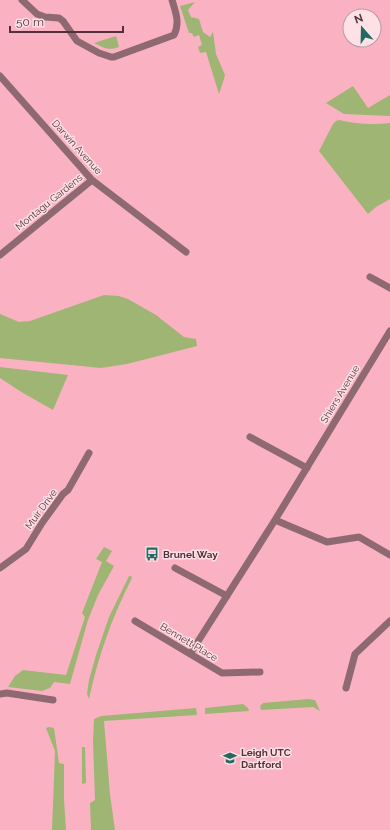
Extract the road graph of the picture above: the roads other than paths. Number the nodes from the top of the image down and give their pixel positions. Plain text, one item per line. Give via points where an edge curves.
1 (22, 0) edge
2 (172, 0) edge
3 (0, 76) edge
4 (92, 180) junction
5 (186, 252) dead end
6 (0, 255) edge
7 (370, 277) dead end
8 (390, 288) edge
9 (390, 331) edge
10 (250, 437) dead end
11 (89, 453) dead end
12 (307, 468) junction
13 (275, 520) junction
14 (390, 555) edge
15 (0, 568) edge
16 (175, 568) dead end
17 (227, 596) junction
18 (134, 621) dead end
19 (390, 621) edge
20 (190, 654) junction
21 (260, 672) dead end
22 (346, 688) dead end
23 (0, 694) edge
24 (53, 700) dead end

1 - 2 street via 36,14 59,18 77,41 99,53 114,57 174,35 178,29 178,19
3 - 4 street, Darwin Avenue
4 - 5 street, Darwin Avenue
4 - 6 street, Montagu Gardens
7 - 8 street
9 - 12 street, Shiers Avenue
10 - 12 street
11 - 15 street, Muir Drive via 68,490 42,523 26,549
12 - 13 street, Shiers Avenue
13 - 14 street via 327,542 359,537
13 - 17 street, Shiers Avenue
16 - 17 street
17 - 20 street, Shiers Avenue
18 - 20 street, Bennett Place
19 - 22 street via 355,654
20 - 21 street, Bennett Place via 222,673
23 - 24 street

